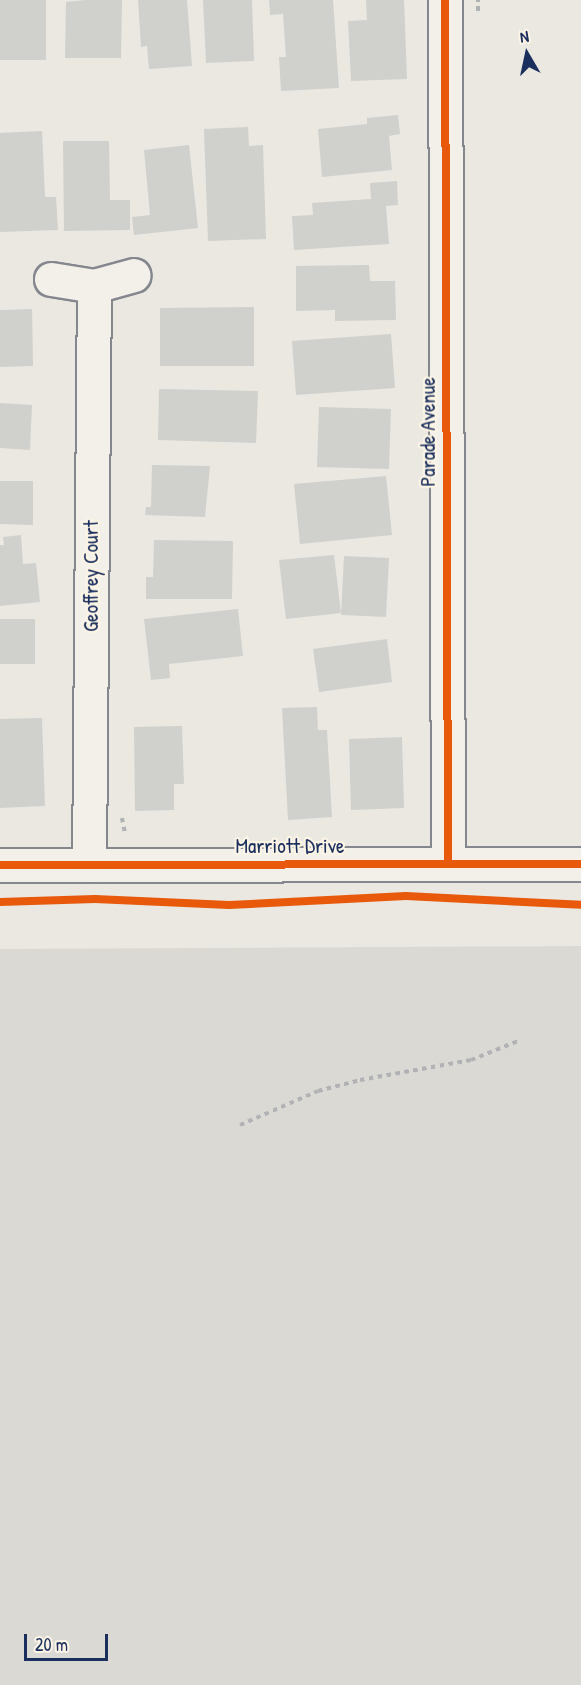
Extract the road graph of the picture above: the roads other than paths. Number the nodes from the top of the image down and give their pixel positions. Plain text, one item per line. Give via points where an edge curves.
1 (445, 0) edge
2 (134, 275) dead end
3 (51, 279) dead end
4 (94, 286) junction
5 (447, 864) junction
6 (581, 864) edge
7 (0, 865) edge
8 (89, 865) junction

1 - 5 street, Parade Avenue
2 - 4 street
3 - 4 street
4 - 8 street, Geoffrey Court
5 - 6 street, Marriott Drive
5 - 8 street, Marriott Drive
7 - 8 street, Marriott Drive

